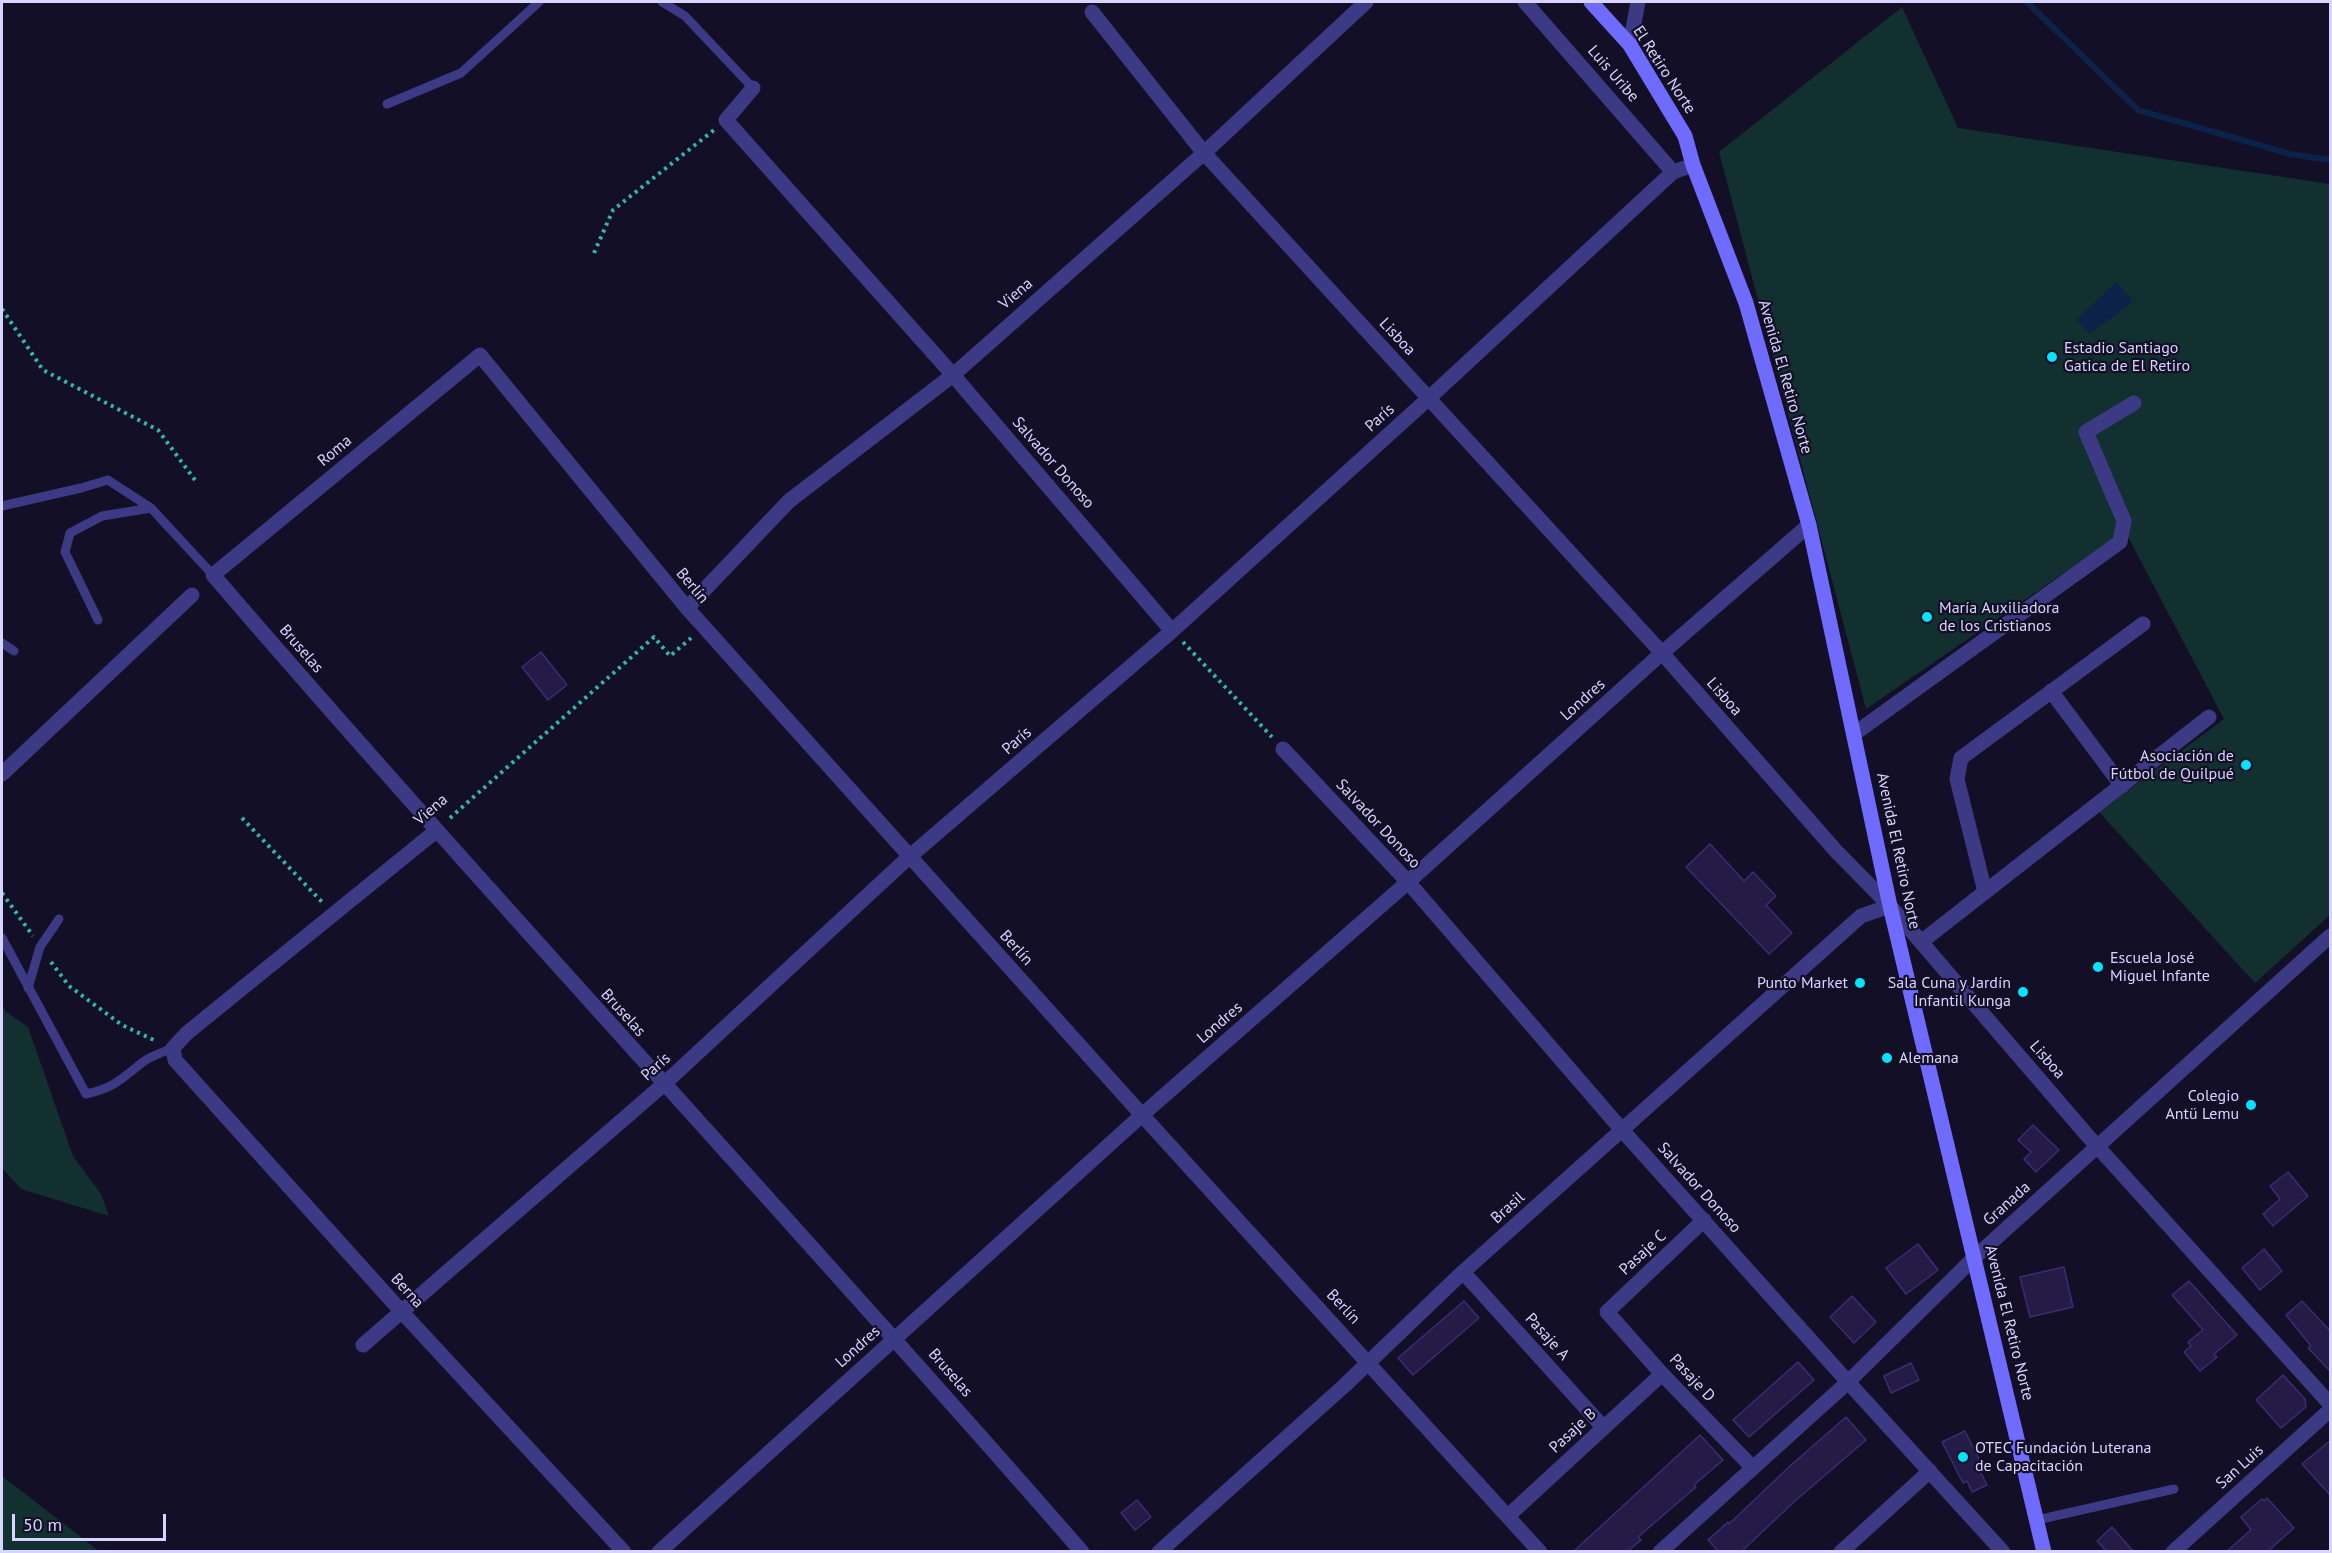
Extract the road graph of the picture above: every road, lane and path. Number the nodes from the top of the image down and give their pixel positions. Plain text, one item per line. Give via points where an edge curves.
1 (539, 2) edge
2 (662, 2) edge
3 (678, 2) edge
4 (1366, 2) edge
5 (1525, 2) edge
6 (1591, 2) edge
7 (1638, 2) edge
8 (1092, 12) dead end
9 (685, 16) junction
10 (1630, 45) junction
11 (753, 88) joint
12 (387, 104) dead end
13 (726, 120) junction
14 (1204, 153) junction
15 (1693, 165) junction
16 (1672, 172) junction
17 (594, 253) dead end
18 (2, 309) edge
19 (480, 355) joint
20 (952, 375) junction
21 (1429, 398) junction
22 (2134, 403) dead end
23 (195, 480) dead end
24 (2, 506) edge
25 (151, 508) junction
26 (1809, 525) junction
27 (213, 575) junction
28 (192, 595) dead end
29 (687, 608) junction
30 (98, 620) dead end
31 (2143, 624) dead end
32 (704, 627) junction
33 (1172, 631) junction
34 (2, 643) edge
35 (14, 651) dead end
36 (1662, 653) junction
37 (2051, 691) junction
38 (2209, 717) dead end
39 (1854, 734) junction
40 (1283, 749) joint
41 (2, 774) edge
42 (2122, 786) junction
43 (242, 819) dead end
44 (436, 831) junction
45 (909, 857) junction
46 (1408, 882) junction
47 (1985, 892) junction
48 (2, 893) edge
49 (326, 906) dead end
50 (1890, 906) junction
51 (59, 920) dead end
52 (2331, 936) edge
53 (2, 938) edge
54 (1921, 942) junction
55 (40, 947) junction
56 (28, 988) junction
57 (173, 1048) junction
58 (664, 1084) junction
59 (1142, 1115) junction
60 (1623, 1130) junction
61 (2097, 1146) junction
62 (1704, 1221) junction
63 (1974, 1258) junction
64 (1463, 1272) junction
65 (401, 1311) junction
66 (1607, 1312) joint
67 (895, 1337) junction
68 (363, 1345) dead end
69 (1368, 1361) junction
70 (1662, 1374) junction
71 (1848, 1382) junction
72 (2331, 1404) edge
73 (2331, 1410) edge
74 (1603, 1427) junction
75 (1753, 1468) junction
76 (1930, 1471) junction
77 (2174, 1489) dead end
78 (1508, 1516) junction
79 (2037, 1520) junction
80 (624, 1551) edge
81 (659, 1551) edge
82 (1082, 1551) edge
83 (1159, 1551) edge
84 (1540, 1551) edge
85 (1660, 1551) edge
86 (1841, 1551) edge
87 (2003, 1551) edge
88 (2044, 1551) edge
89 (2173, 1551) edge

1 - 12 lane via 461,73
2 - 9 lane
3 - 9 lane
4 - 14 street, Viena
5 - 16 street, Luis Uribe
6 - 10 street, El Retiro Norte
7 - 10 street
8 - 14 street, Lisboa
9 - 11 lane
10 - 15 street, El Retiro Norte via 1685,136
11 - 13 street
13 - 17 path via 613,210
13 - 20 street, Salvador Donoso
14 - 20 street, Viena
14 - 21 street, Lisboa
15 - 16 street, París
15 - 26 street, Avenida El Retiro Norte via 1746,303
16 - 21 street, París
18 - 23 path via 44,370 158,430
19 - 27 street, Roma
19 - 29 street, Berlín
20 - 29 street, Viena via 789,501
20 - 33 street, Salvador Donoso
21 - 33 street, París
21 - 36 street, Lisboa
22 - 39 street via 2086,432 2124,521 2120,542
24 - 25 lane via 108,480
25 - 27 lane
25 - 30 lane via 102,516 70,533 65,552
26 - 36 street, Londres
26 - 39 street, Avenida El Retiro Norte
27 - 44 street, Bruselas
28 - 41 street
29 - 32 street, Berlín
31 - 37 street
32 - 44 path, Viena via 670,656 654,637
32 - 45 street, Berlín
33 - 40 path
33 - 45 street, París
34 - 35 lane
36 - 46 street, Londres
36 - 50 street, Lisboa via 1836,851
37 - 42 street
37 - 47 street via 1965,754 1958,765 1957,779
38 - 42 street
39 - 50 street, Avenida El Retiro Norte
40 - 46 street, Salvador Donoso
42 - 47 street
43 - 49 path
44 - 57 street, Viena
44 - 58 street, Bruselas
45 - 58 street, París
45 - 59 street, Berlín
46 - 59 street, Londres
46 - 60 street, Salvador Donoso
47 - 54 street
48 - 55 path
50 - 54 street, Lisboa
50 - 60 street, Brasil via 1861,916
50 - 63 street, Avenida El Retiro Norte
51 - 55 lane
52 - 61 street, Granada
53 - 56 lane
54 - 61 street, Lisboa
55 - 56 lane
55 - 57 path via 69,986 123,1025
56 - 57 lane via 86,1094 104,1090 145,1060
57 - 65 street, Berna via 175,1060 185,1073
58 - 65 street, París
58 - 67 street, Bruselas
59 - 67 street, Londres
59 - 69 street, Berlín
60 - 62 street, Salvador Donoso
60 - 64 street, Brasil
61 - 63 street, Granada
61 - 72 street, Lisboa
62 - 66 street, Pasaje C
62 - 71 street, Salvador Donoso
63 - 71 street, Granada
63 - 79 street, Avenida El Retiro Norte
64 - 69 street, Brasil
64 - 74 street, Pasaje A
65 - 68 street, París
65 - 80 street, Berna
66 - 70 street, Pasaje D
67 - 81 street, Londres
67 - 82 street, Bruselas
69 - 78 street, Berlín
69 - 83 street, Brasil
70 - 74 street, Pasaje B
70 - 75 street, Pasaje D
71 - 75 street, Granada
71 - 76 street, Salvador Donoso
73 - 89 street, San Luis
74 - 78 street, Pasaje B
75 - 85 street, Granada
76 - 86 street
76 - 87 street, Salvador Donoso
77 - 79 lane
78 - 84 street, Berlín
79 - 88 street, Avenida El Retiro Norte

